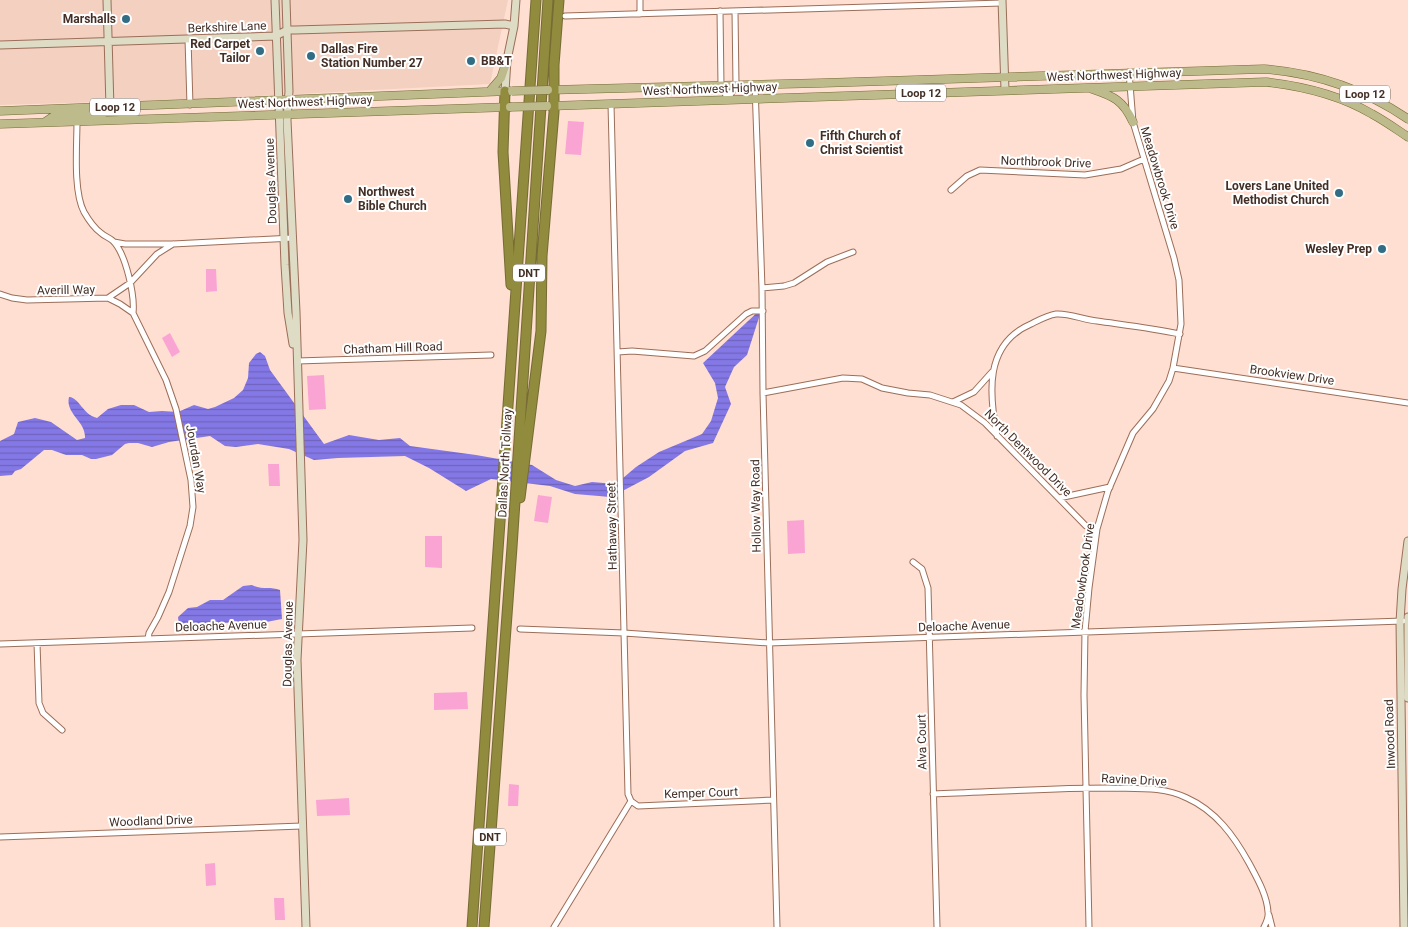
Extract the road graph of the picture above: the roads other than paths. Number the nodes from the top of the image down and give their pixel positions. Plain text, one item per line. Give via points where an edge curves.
1 (107, 0) edge
2 (275, 0) edge
3 (286, 0) edge
4 (516, 0) edge
5 (536, 0) edge
6 (548, 0) edge
7 (559, 0) edge
8 (640, 0) edge
9 (1002, 2) edge
10 (720, 11) junction
11 (735, 11) junction
12 (640, 14) junction
13 (565, 16) dead end
14 (514, 26) junction
15 (287, 30) junction
16 (276, 36) junction
17 (188, 39) junction
18 (109, 43) junction
19 (0, 46) edge
20 (507, 60) junction
21 (1256, 68) junction
22 (1130, 72) junction
23 (1004, 76) junction
24 (1255, 82) junction
25 (755, 85) junction
26 (721, 86) junction
27 (736, 86) junction
28 (1130, 86) junction
29 (1088, 87) junction
30 (551, 90) junction
31 (1005, 90) junction
32 (509, 91) junction
33 (489, 92) junction
34 (756, 98) junction
35 (314, 99) junction
36 (728, 99) junction
37 (288, 100) junction
38 (278, 101) junction
39 (611, 104) junction
40 (190, 105) junction
41 (551, 106) junction
42 (507, 107) junction
43 (110, 108) junction
44 (0, 111) edge
45 (314, 113) junction
46 (284, 114) junction
47 (1408, 119) edge
48 (77, 121) junction
49 (1133, 122) junction
50 (44, 123) junction
51 (0, 124) edge
52 (1408, 137) edge
53 (1144, 159) junction
54 (951, 190) dead end
55 (284, 238) junction
56 (293, 238) junction
57 (114, 242) junction
58 (173, 244) junction
59 (853, 252) dead end
60 (130, 283) junction
61 (762, 288) junction
62 (0, 294) edge
63 (287, 294) junction
64 (295, 294) junction
65 (108, 298) junction
66 (763, 311) junction
67 (133, 313) junction
68 (513, 317) junction
69 (1180, 334) junction
70 (618, 352) junction
71 (491, 355) dead end
72 (297, 361) junction
73 (1173, 368) junction
74 (993, 372) junction
75 (763, 393) junction
76 (953, 402) junction
77 (1408, 402) edge
78 (997, 436) junction
79 (1110, 487) junction
80 (1059, 498) junction
81 (1097, 529) junction
82 (1408, 541) edge
83 (512, 547) junction
84 (913, 562) dead end
85 (1408, 617) edge
86 (1405, 621) edge
87 (472, 628) dead end
88 (520, 629) dead end
89 (1085, 631) junction
90 (297, 633) junction
91 (624, 633) junction
92 (930, 637) junction
93 (148, 639) junction
94 (37, 643) junction
95 (769, 643) junction
96 (0, 644) edge
97 (1408, 698) edge
98 (62, 730) dead end
99 (1405, 753) edge
100 (1086, 788) junction
101 (933, 794) junction
102 (774, 800) junction
103 (631, 801) junction
104 (302, 826) junction
105 (1406, 830) edge
106 (0, 837) edge
107 (1269, 914) junction
108 (306, 927) edge
109 (472, 927) edge
110 (484, 927) edge
111 (554, 927) edge
112 (777, 927) edge
113 (937, 927) edge
114 (1090, 927) edge
115 (1264, 927) edge
116 (1272, 927) edge
117 (1404, 927) edge

1 - 18 street
2 - 16 street, Douglas Avenue
3 - 15 street, Douglas Avenue
4 - 14 street
5 - 68 highway, Dallas North Tollway / DNT
6 - 83 highway, Dallas North Tollway / DNT
7 - 30 highway
8 - 12 street
9 - 11 street
9 - 23 street
10 - 11 street
10 - 12 street
10 - 26 street
11 - 27 street
12 - 13 street
14 - 15 street, Berkshire Lane
14 - 20 street
15 - 16 street, Berkshire Lane
15 - 37 street, Douglas Avenue
16 - 17 street, Berkshire Lane
16 - 38 street, Douglas Avenue
17 - 18 street, Berkshire Lane
17 - 40 street
18 - 19 street, Berkshire Lane
18 - 43 street
20 - 32 street
20 - 33 main road via 501,78
21 - 22 main road, West Northwest Highway / Loop 12
21 - 24 main road
21 - 47 main road, West Northwest Highway / Loop 12 via 1336,82
22 - 23 main road, West Northwest Highway / Loop 12
22 - 28 street, Meadowbrook Drive
23 - 25 main road, West Northwest Highway / Loop 12
23 - 31 street
24 - 28 main road, West Northwest Highway / Loop 12
24 - 52 main road, West Northwest Highway / Loop 12 via 1329,94 1372,113
25 - 27 main road, West Northwest Highway / Loop 12
25 - 34 street, Hollow Way Road
26 - 27 main road, West Northwest Highway / Loop 12
26 - 30 main road, West Northwest Highway / Loop 12
26 - 36 street
27 - 36 street
28 - 29 main road, West Northwest Highway / Loop 12
28 - 49 street, Meadowbrook Drive
29 - 31 main road, West Northwest Highway / Loop 12
29 - 49 main road via 1116,99 1128,111
30 - 32 main road, West Northwest Highway / Loop 12, bridge
30 - 41 highway
31 - 34 main road, West Northwest Highway / Loop 12
32 - 33 main road, West Northwest Highway / Loop 12
32 - 42 highway
33 - 35 main road, West Northwest Highway / Loop 12
34 - 36 main road, West Northwest Highway / Loop 12
34 - 61 street, Hollow Way Road
35 - 37 main road, West Northwest Highway / Loop 12
35 - 45 main road
36 - 39 main road, West Northwest Highway / Loop 12
37 - 38 main road, West Northwest Highway / Loop 12
37 - 46 street, Douglas Avenue
38 - 40 main road, West Northwest Highway / Loop 12
38 - 46 street, Douglas Avenue
39 - 41 main road, West Northwest Highway / Loop 12
39 - 70 street, Hathaway Street
40 - 43 main road, West Northwest Highway / Loop 12
41 - 42 main road, West Northwest Highway / Loop 12, bridge
41 - 83 highway via 541,331
42 - 45 main road, West Northwest Highway / Loop 12
42 - 68 highway via 503,152
43 - 44 main road, West Northwest Highway / Loop 12
43 - 50 main road via 102,114 54,116
45 - 46 main road, West Northwest Highway / Loop 12
46 - 48 main road, West Northwest Highway / Loop 12
46 - 55 street, Douglas Avenue
46 - 56 street, Douglas Avenue
48 - 50 main road, West Northwest Highway / Loop 12
48 - 57 street, Jourdan Way via 79,199 91,223
49 - 53 street, Meadowbrook Drive
50 - 51 main road, West Northwest Highway / Loop 12
53 - 54 street, Northbrook Drive via 1121,169 1085,175 980,170
53 - 69 street, Meadowbrook Drive via 1174,258 1180,300
55 - 56 street
55 - 58 street
55 - 63 street, Douglas Avenue
56 - 64 street, Douglas Avenue
57 - 58 street
57 - 60 street, Jourdan Way via 121,252
58 - 60 street, Averill Way via 158,254
59 - 61 street via 827,262 794,283
60 - 65 street, Averill Way
60 - 67 street, Jourdan Way
61 - 66 street, Hollow Way Road
62 - 65 street, Averill Way via 27,300
63 - 64 street
63 - 72 street, Douglas Avenue
64 - 72 street, Douglas Avenue
65 - 67 street
66 - 70 street via 746,314 705,351 694,356
66 - 75 street, Hollow Way Road
67 - 93 street, Jourdan Way via 176,408 191,480 192,518 169,592
68 - 109 highway, Dallas North Tollway / DNT
69 - 73 street, Meadowbrook Drive
69 - 74 street via 1054,314 1020,328 997,357
70 - 91 street, Hathaway Street
71 - 72 street, Chatham Hill Road
72 - 90 street, Douglas Avenue via 303,540
73 - 77 street, Brookview Drive
73 - 79 street, Meadowbrook Drive via 1153,409 1133,433
74 - 76 street via 974,392
74 - 78 street via 992,402
75 - 76 street, North Dentwood Drive via 843,378 862,379 882,388
75 - 95 street, Hollow Way Road
76 - 78 street, North Dentwood Drive via 977,415
78 - 80 street, North Dentwood Drive
79 - 80 street
79 - 81 street, Meadowbrook Drive
80 - 81 street, North Dentwood Drive via 1086,526
81 - 89 street, Meadowbrook Drive
82 - 86 street, Inwood Road via 1402,589
83 - 110 highway, Dallas North Tollway / DNT
84 - 92 street, Alva Court via 926,577
85 - 86 street, Inwood Road
86 - 89 street, Deloache Avenue
86 - 97 street, Inwood Road
86 - 99 street, Inwood Road
87 - 90 street, Deloache Avenue
88 - 91 street, Deloache Avenue
89 - 92 street, Deloache Avenue
89 - 100 street, Meadowbrook Drive
90 - 93 street, Deloache Avenue
90 - 104 street, Douglas Avenue
91 - 95 street, Deloache Avenue
91 - 103 street, Hathaway Street via 628,794
92 - 95 street, Deloache Avenue
92 - 101 street, Alva Court
93 - 94 street, Deloache Avenue
94 - 96 street, Deloache Avenue
94 - 98 street via 39,703 43,713
95 - 102 street, Hollow Way Road
99 - 105 street, Inwood Road
100 - 101 street, Ravine Drive
100 - 107 street, Ravine Drive via 1164,790 1186,797 1204,808 1229,831 1244,854 1257,877
100 - 114 street, Meadowbrook Drive
101 - 113 street, Alva Court
102 - 103 street, Kemper Court via 638,806
102 - 112 street, Hollow Way Road
103 - 111 street
104 - 106 street, Woodland Drive
104 - 108 street, Douglas Avenue
105 - 117 street, Inwood Road via 1402,884
107 - 115 street
107 - 116 street, Ravine Drive

